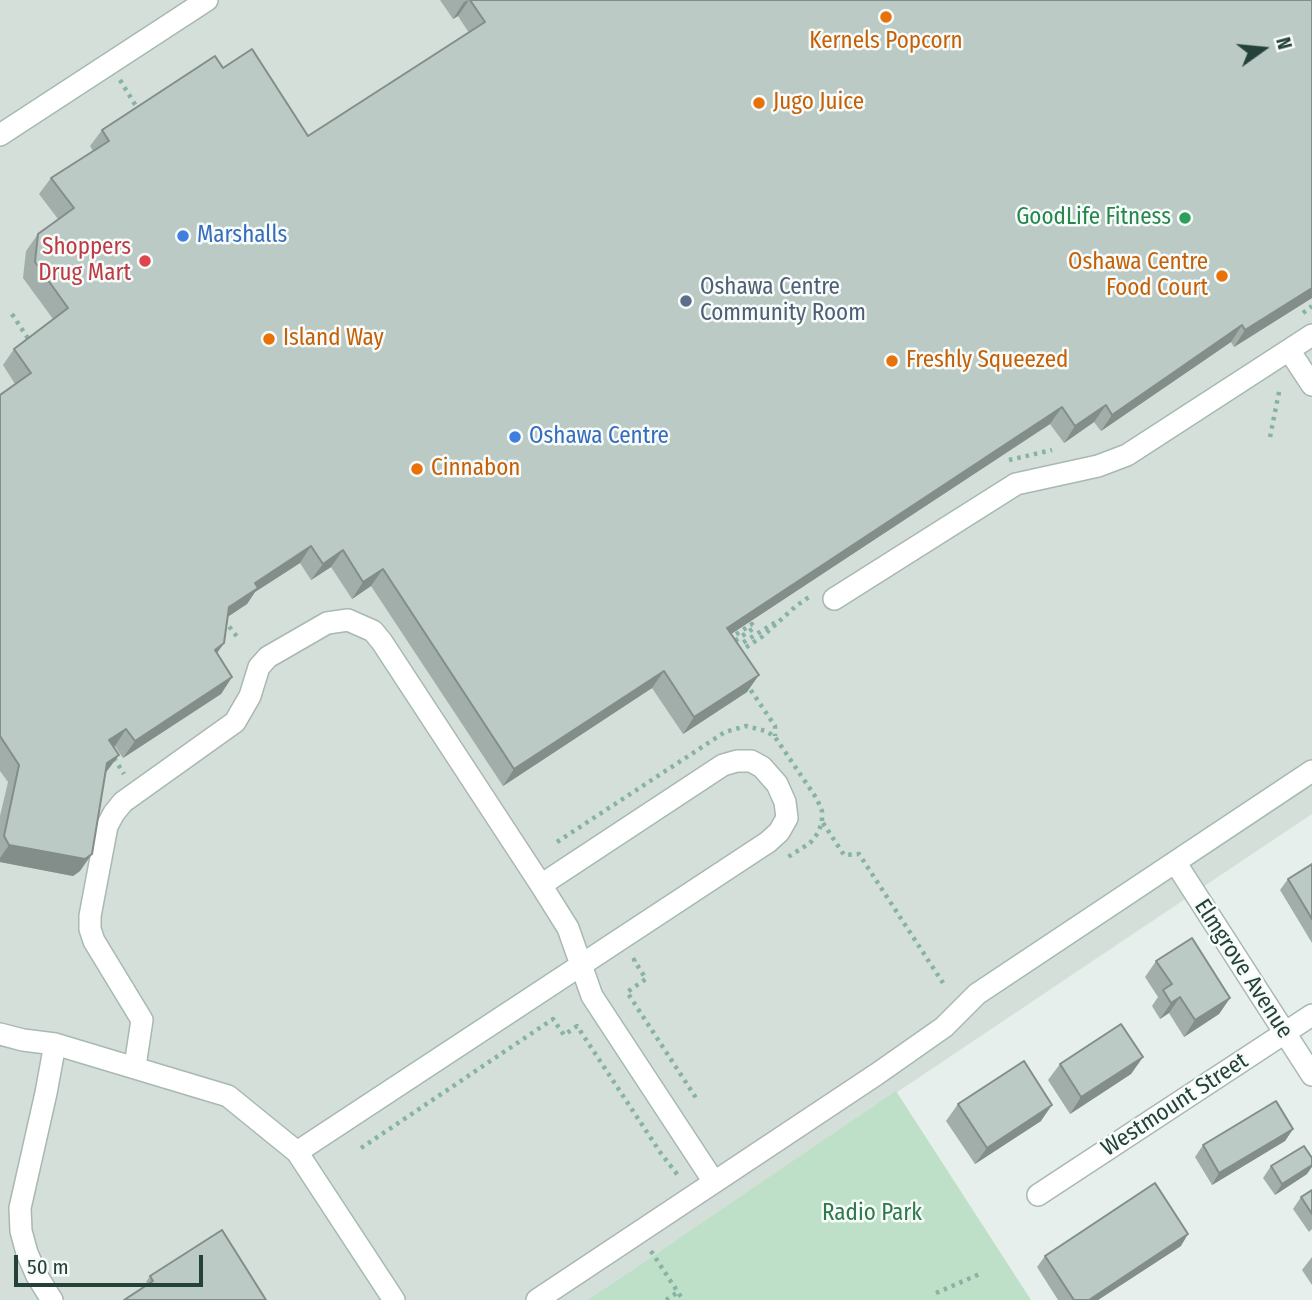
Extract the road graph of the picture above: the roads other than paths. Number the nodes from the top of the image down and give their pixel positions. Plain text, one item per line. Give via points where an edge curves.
1 (207, 0) edge
2 (0, 135) edge
3 (1312, 335) edge
4 (1289, 351) junction
5 (1312, 385) edge
6 (834, 600) dead end
7 (1312, 771) edge
8 (1175, 862) junction
9 (541, 885) junction
10 (581, 964) junction
11 (1312, 1014) edge
12 (1284, 1033) junction
13 (0, 1034) edge
14 (55, 1044) junction
15 (135, 1066) junction
16 (1312, 1075) edge
17 (297, 1152) junction
18 (714, 1182) junction
19 (1038, 1195) dead end
20 (52, 1300) edge
21 (394, 1300) edge
22 (537, 1300) edge

1 - 2 street
3 - 4 street
4 - 5 street
4 - 6 street via 1127,455 1016,484
7 - 8 street
8 - 12 street, Elmgrove Avenue
8 - 18 street via 977,994 935,1035
9 - 10 street via 568,928
9 - 10 street via 723,765 751,761 777,784 787,818 779,832
9 - 15 street via 373,631 348,621 327,623 268,657 235,722 123,802 107,826 90,929 142,1020
10 - 17 street
10 - 18 street via 592,996
11 - 12 street, Westmount Street
12 - 16 street, Elmgrove Avenue
12 - 19 street, Westmount Street
13 - 14 street
14 - 15 street
14 - 20 street via 20,1208 27,1253
15 - 17 street via 228,1096
17 - 21 street
18 - 22 street

